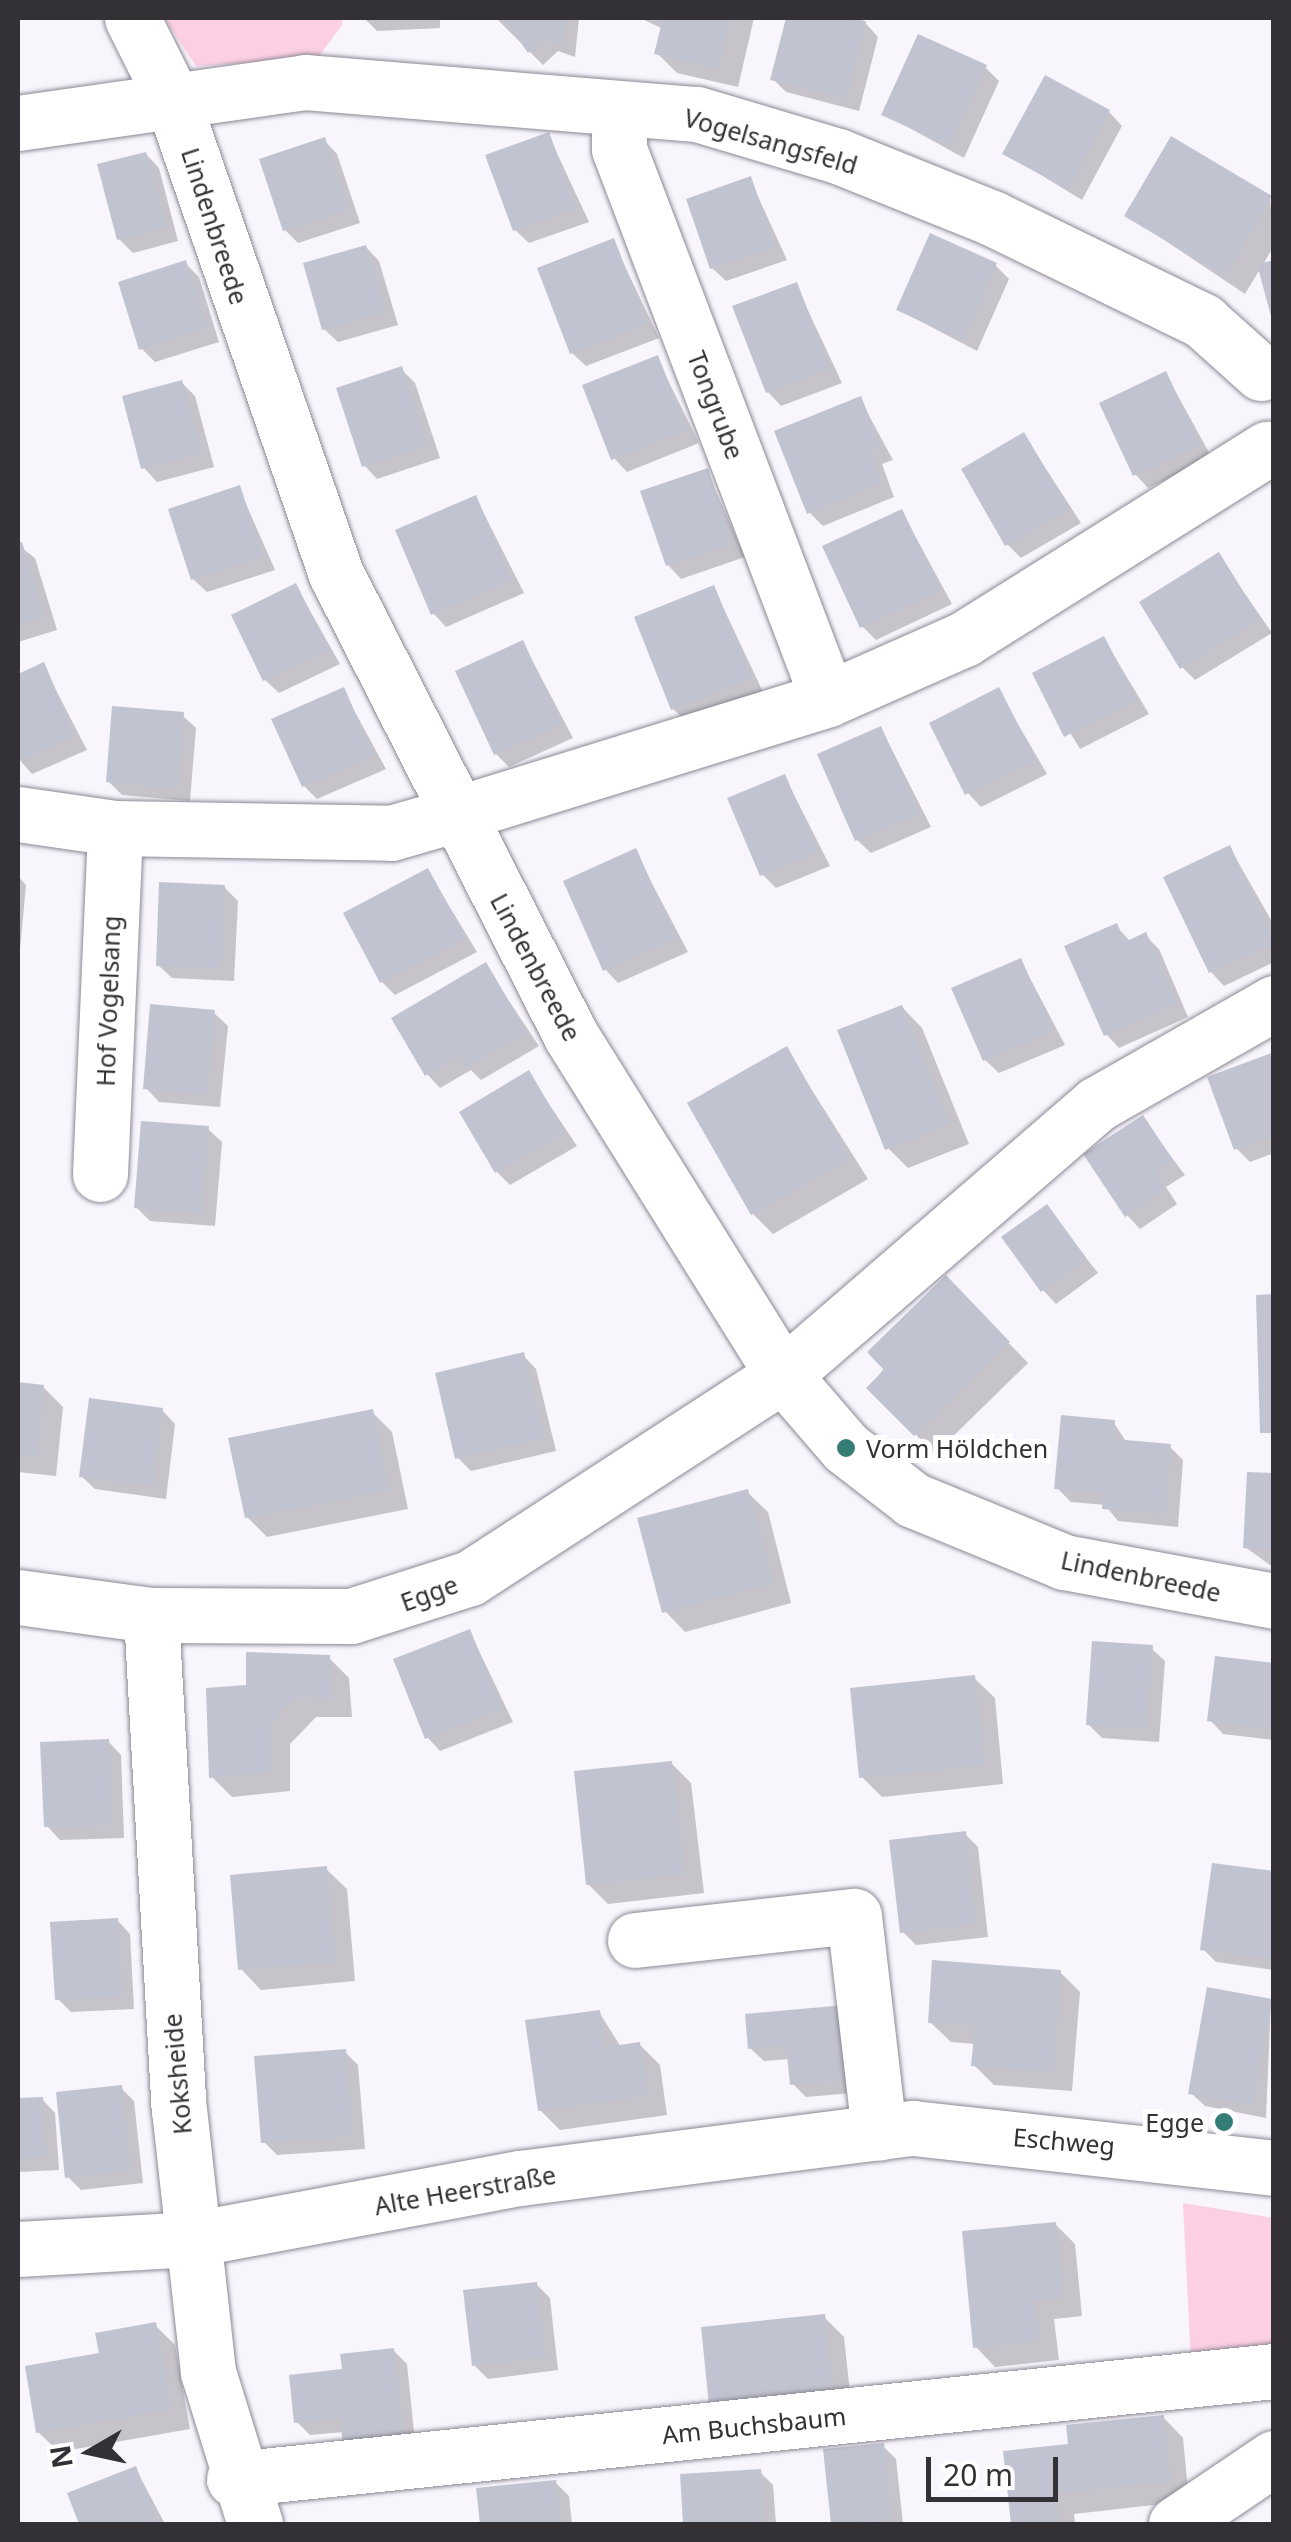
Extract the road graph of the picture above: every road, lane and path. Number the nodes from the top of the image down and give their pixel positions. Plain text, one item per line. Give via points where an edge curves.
1 (132, 18) edge
2 (171, 96) junction
3 (619, 109) junction
4 (18, 123) edge
5 (1267, 368) edge
6 (1270, 450) edge
7 (828, 699) junction
8 (18, 814) edge
9 (457, 814) junction
10 (115, 828) junction
11 (1274, 1003) edge
12 (100, 1174) dead end
13 (783, 1375) junction
14 (18, 1597) edge
15 (1274, 1601) edge
16 (150, 1615) junction
17 (635, 1940) dead end
18 (896, 2131) junction
19 (1274, 2168) edge
20 (193, 2239) junction
21 (18, 2249) edge
22 (1274, 2371) edge
23 (1274, 2458) edge
24 (244, 2502) edge
25 (1176, 2524) edge

1 - 2 street, Lindenbreede
2 - 3 street, Vogelsangsfeld via 304,82 436,86
2 - 4 street
2 - 9 street, Lindenbreede via 301,490
3 - 5 street, Vogelsangsfeld via 698,114 838,156 992,218 1202,321
3 - 7 street, Tongrube via 619,148
5 - 6 street, Vogelsangsfeld via 1248,420
6 - 7 street, Vogelsangsfeld via 964,639
7 - 9 street, Vogelsangsfeld
8 - 10 street
9 - 10 street via 390,833
9 - 13 street, Lindenbreede via 571,1036
10 - 12 street, Hof Vogelsang
11 - 13 street via 1097,1104
13 - 15 street, Lindenbreede via 846,1448 913,1500 1064,1562
13 - 16 street, Egge via 610,1494 470,1578 406,1603 351,1616
14 - 16 street, Egge
16 - 20 street, Koksheide
17 - 18 street via 854,1916
18 - 19 street, Eschweg
18 - 20 street, Alte Heerstraße via 520,2178
20 - 21 street, Alte Heerstraße
20 - 24 street, Koksheide via 208,2372
22 - 24 street, Am Buchsbaum
23 - 25 street

